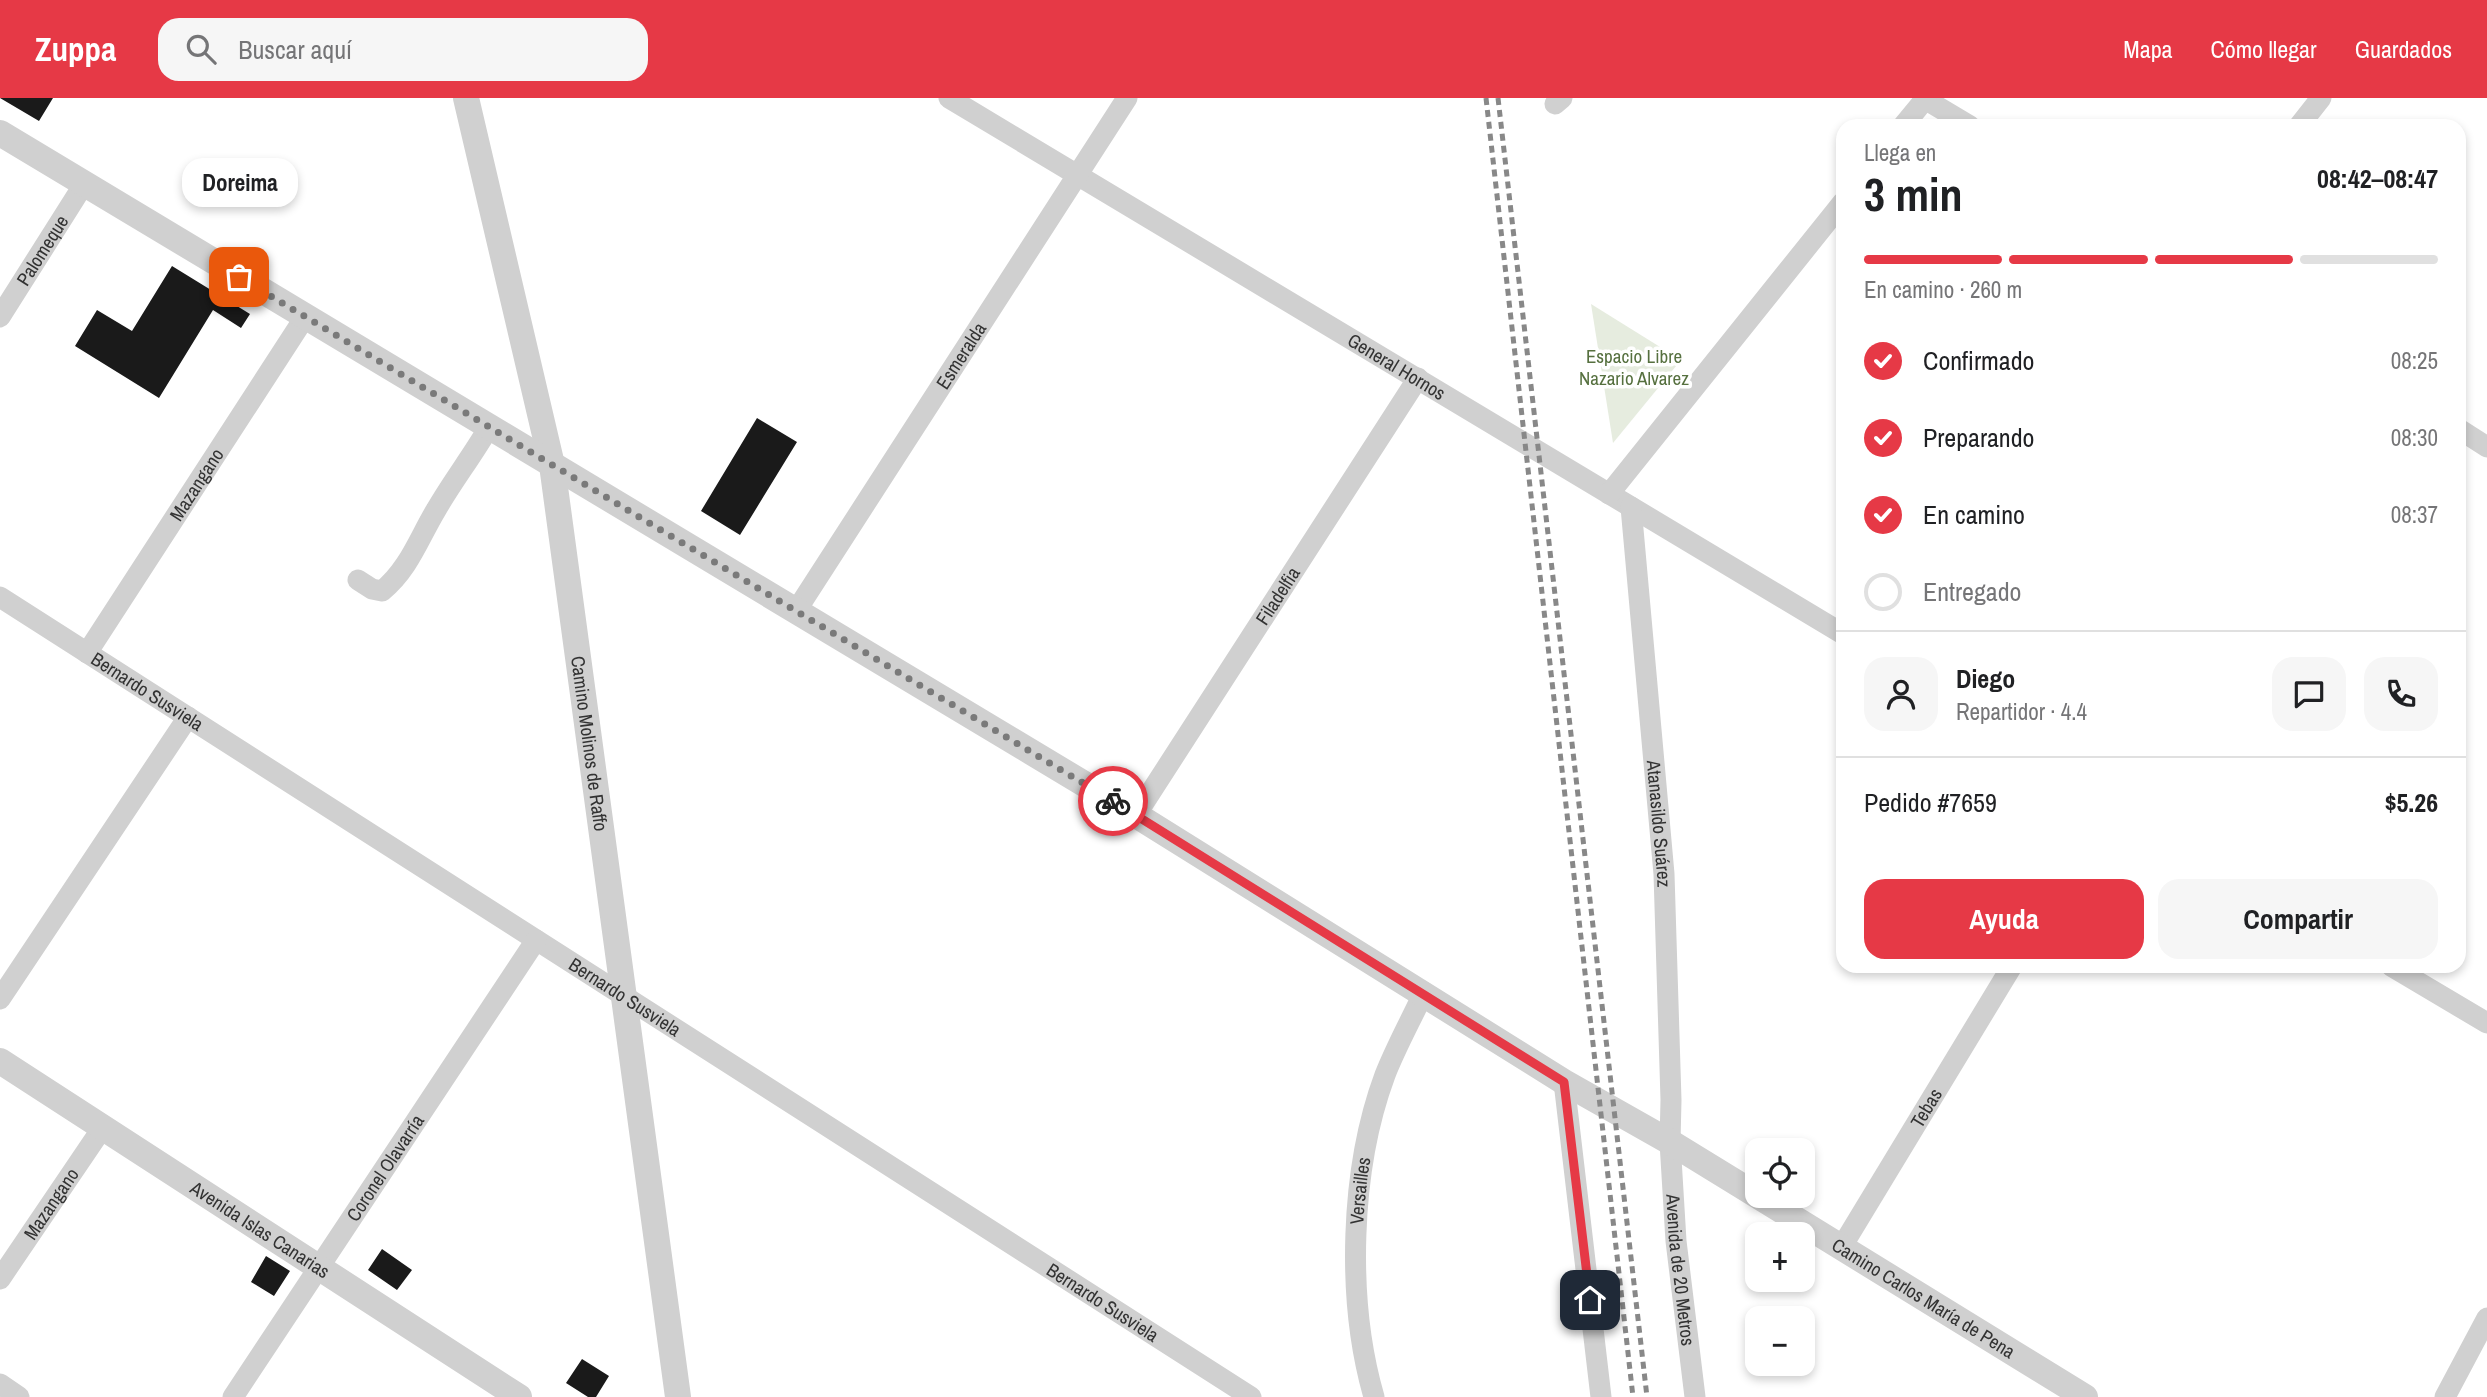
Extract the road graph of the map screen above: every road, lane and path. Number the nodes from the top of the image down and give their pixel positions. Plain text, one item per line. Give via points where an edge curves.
1 (466, 98) edge
2 (949, 98) edge
3 (1127, 98) edge
4 (1925, 98) edge
5 (2322, 98) edge
6 (1908, 119) edge
7 (1959, 119) edge
8 (2305, 119) edge
9 (0, 133) edge
10 (1076, 175) junction
11 (84, 184) junction
12 (1836, 211) edge
13 (0, 317) edge
14 (305, 317) junction
15 (1418, 378) junction
16 (489, 427) junction
17 (2466, 434) edge
18 (2487, 447) edge
19 (552, 465) junction
20 (1609, 494) junction
21 (1631, 507) junction
22 (358, 580) dead end
23 (0, 597) edge
24 (796, 611) junction
25 (1836, 630) edge
26 (87, 653) junction
27 (188, 718) junction
28 (1136, 815) junction
29 (536, 940) junction
30 (2007, 973) edge
31 (2402, 973) edge
32 (1424, 992) junction
33 (625, 997) junction
34 (0, 999) edge
35 (2487, 1023) edge
36 (0, 1061) edge
37 (1564, 1082) junction
38 (103, 1127) junction
39 (1670, 1142) junction
40 (1841, 1248) junction
41 (318, 1268) junction
42 (0, 1279) edge
43 (2487, 1318) edge
44 (0, 1384) edge
45 (19, 1397) edge
46 (233, 1397) edge
47 (519, 1397) edge
48 (678, 1397) edge
49 (1251, 1397) edge
50 (1374, 1397) edge
51 (1601, 1397) edge
52 (1695, 1397) edge
53 (2084, 1397) edge
54 (2445, 1397) edge

1 - 19 street, Camino Molinos de Raffo
2 - 10 street, General Hornos
3 - 10 street, Esmeralda
4 - 6 street
4 - 7 street
5 - 8 street
9 - 11 street, Camino Carlos María de Pena
10 - 15 street, General Hornos
10 - 24 street, Esmeralda
11 - 13 street, Palomeque
11 - 14 street, Camino Carlos María de Pena
12 - 20 street
14 - 16 street, Camino Carlos María de Pena
14 - 26 street, Mazangano
15 - 20 street, General Hornos
15 - 28 street, Filadelfia
16 - 19 street, Camino Carlos María de Pena
16 - 22 street via 390,585 382,591
17 - 18 street
19 - 24 street, Camino Carlos María de Pena
19 - 33 street, Camino Molinos de Raffo
20 - 21 street, General Hornos
21 - 25 street, General Hornos
21 - 39 street, Atanasildo Suárez via 1664,874
23 - 26 street, Bernardo Susviela
24 - 28 street, Camino Carlos María de Pena
26 - 27 street, Bernardo Susviela
27 - 29 street, Bernardo Susviela
27 - 34 street
28 - 32 street, Camino Carlos María de Pena
29 - 33 street, Bernardo Susviela
29 - 41 street, Coronel Olavarría
30 - 40 street, Tebas
31 - 35 street
32 - 37 street, Camino Carlos María de Pena
32 - 50 street, Versailles via 1385,1076 1357,1185 1359,1297 1365,1366
33 - 48 street, Camino Molinos de Raffo
33 - 49 street, Bernardo Susviela
36 - 38 street, Avenida Islas Canarias
37 - 39 street, Camino Carlos María de Pena
37 - 51 street
38 - 41 street, Avenida Islas Canarias
38 - 42 street, Mazangano
39 - 40 street, Camino Carlos María de Pena
39 - 52 street, Avenida de 20 Metros via 1676,1241
40 - 53 street, Camino Carlos María de Pena
41 - 46 street, Coronel Olavarría
41 - 47 street, Avenida Islas Canarias
43 - 54 street
44 - 45 street

